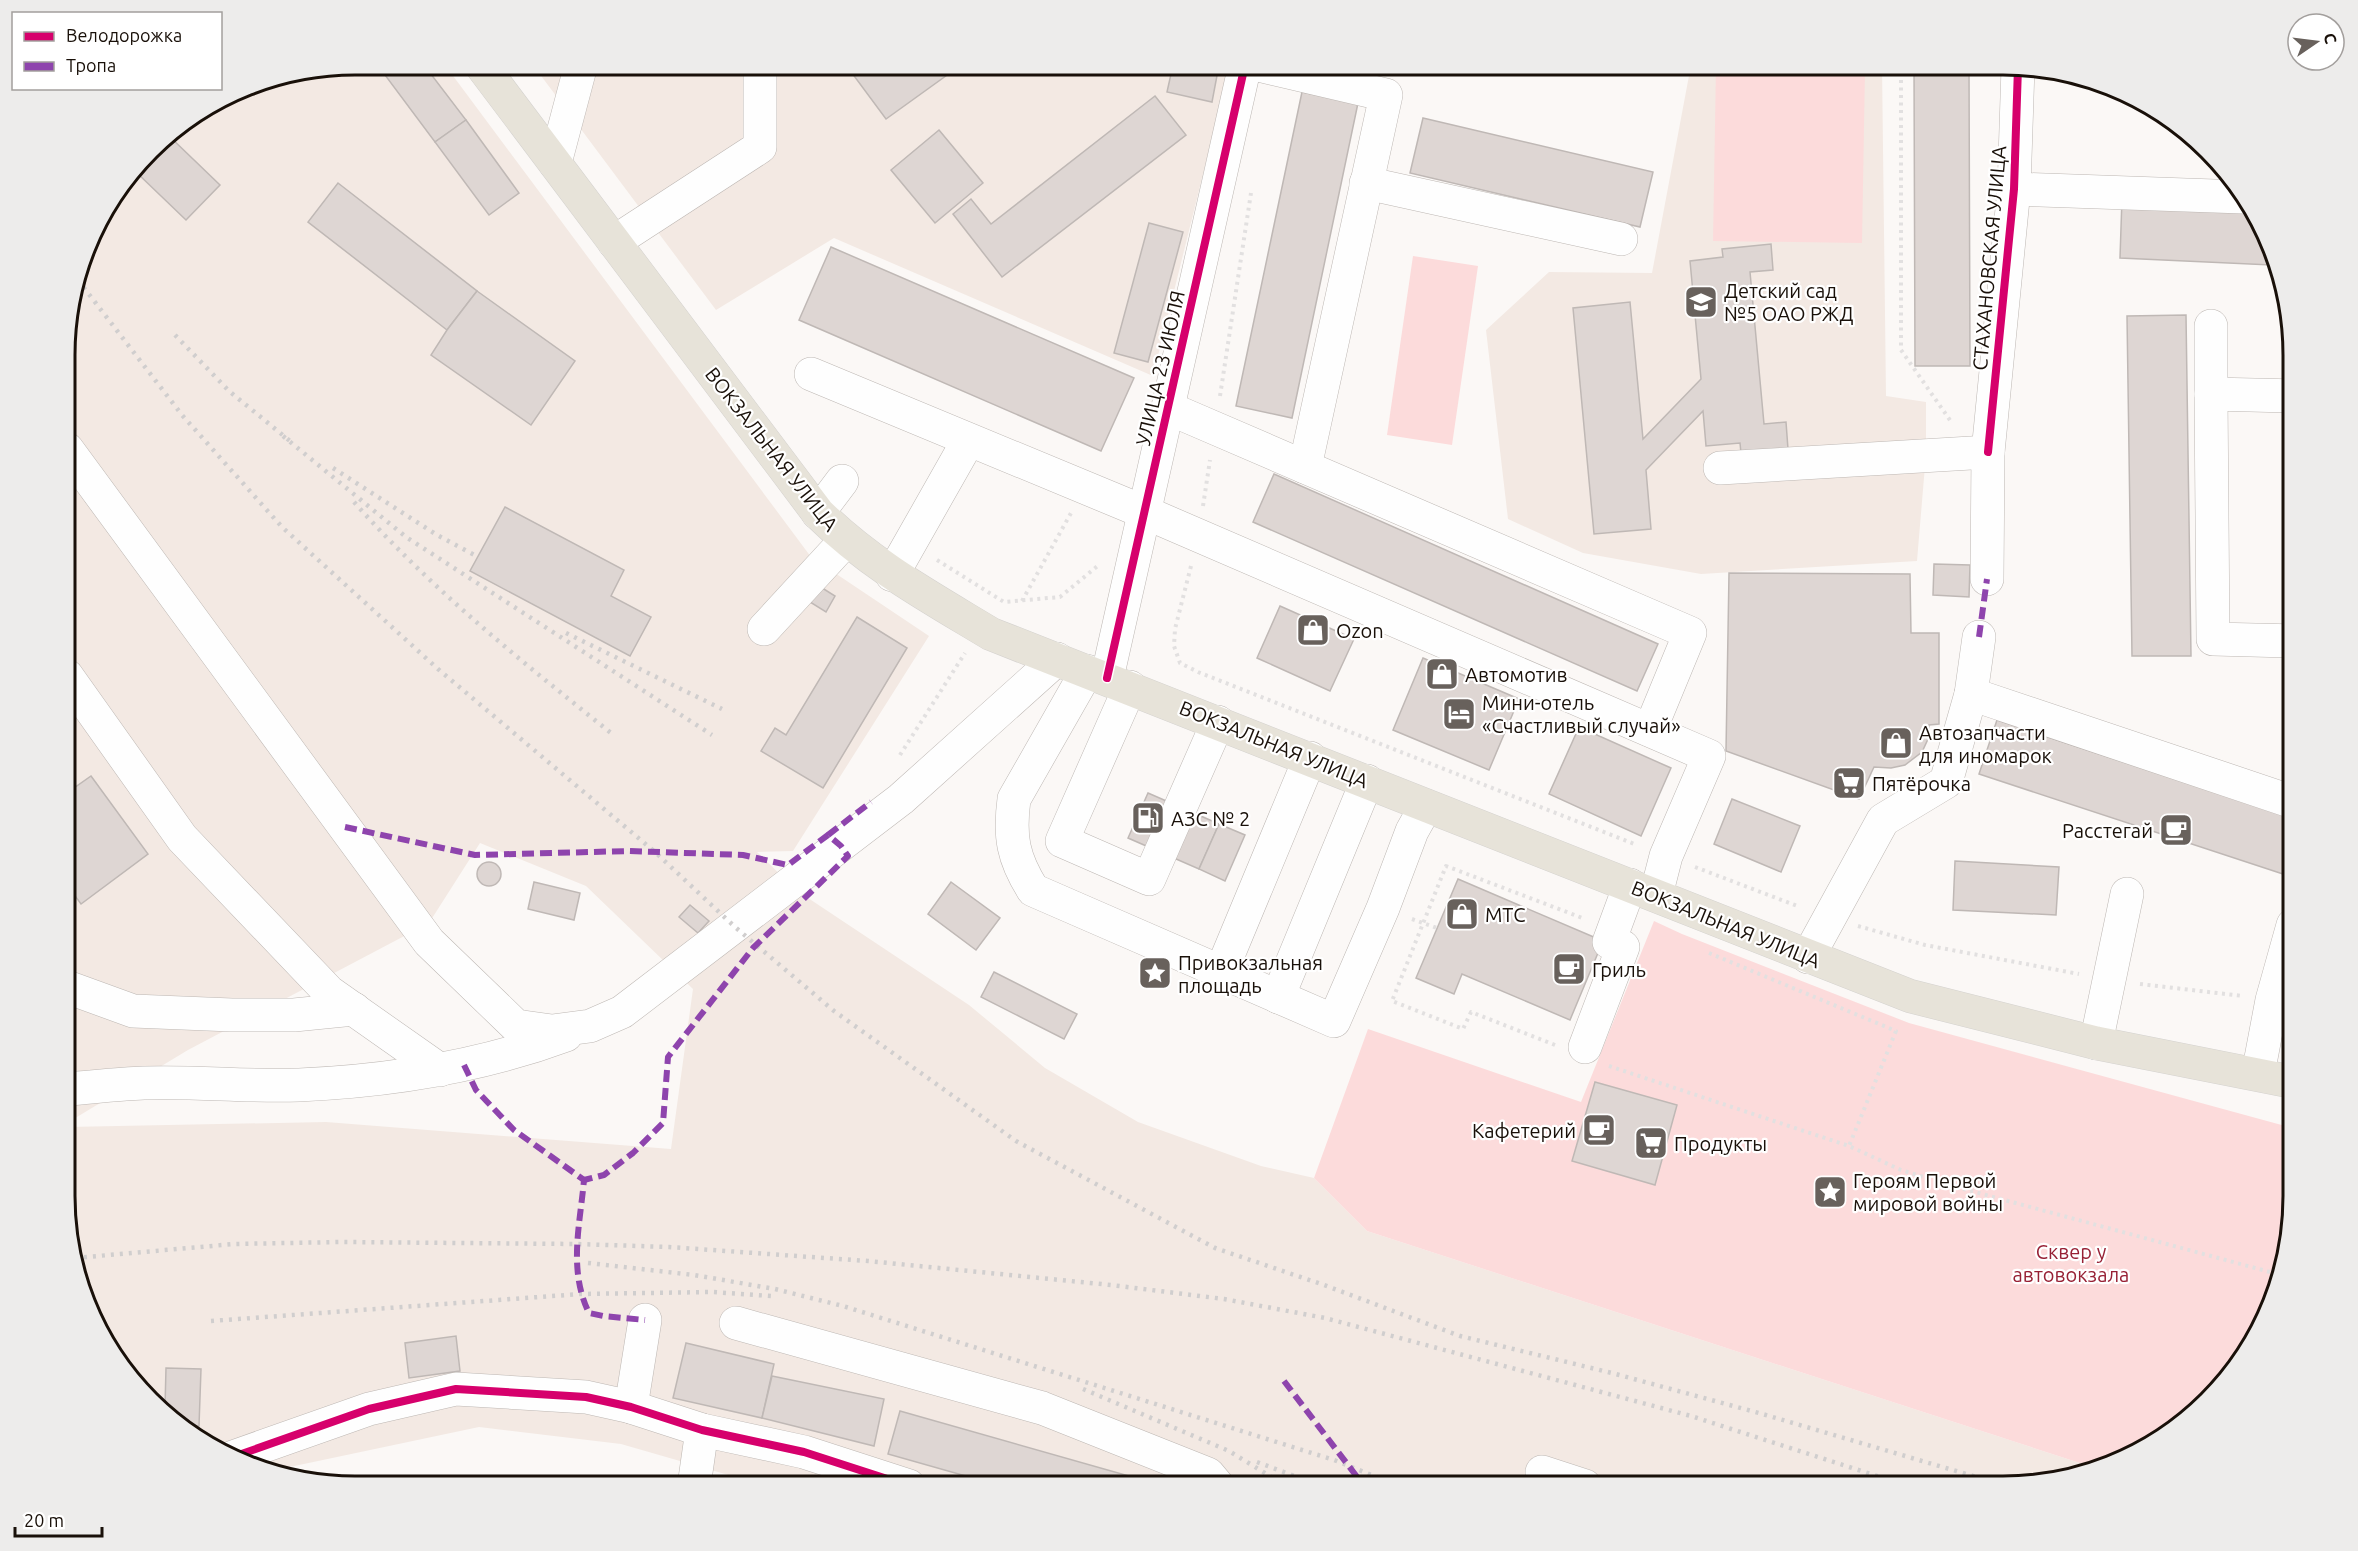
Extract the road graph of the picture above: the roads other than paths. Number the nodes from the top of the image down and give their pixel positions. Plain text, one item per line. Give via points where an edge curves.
1 (489, 75) edge
2 (578, 75) edge
3 (760, 75) edge
4 (1243, 75) edge
5 (1305, 75) edge
6 (2018, 76) edge
7 (555, 163) junction
8 (1366, 183) junction
9 (2014, 189) junction
10 (2234, 198) edge
11 (1621, 239) dead end
12 (614, 242) junction
13 (2211, 326) dead end
14 (811, 374) dead end
15 (2211, 394) junction
16 (2283, 396) edge
17 (1167, 408) junction
18 (968, 441) junction
19 (1981, 453) junction
20 (75, 459) edge
21 (1305, 467) junction
22 (1720, 468) dead end
23 (842, 481) dead end
24 (1144, 512) junction
25 (818, 513) junction
26 (846, 540) junction
27 (892, 575) junction
28 (1987, 579) dead end
29 (764, 629) dead end
30 (1979, 637) dead end
31 (2283, 641) edge
32 (1057, 659) junction
33 (1108, 679) junction
34 (75, 687) edge
35 (1971, 694) junction
36 (1218, 722) junction
37 (1650, 730) junction
38 (1310, 758) junction
39 (1367, 781) junction
40 (2283, 799) edge
41 (1426, 806) junction
42 (1643, 890) junction
43 (2127, 894) dead end
44 (1808, 957) junction
45 (2283, 961) edge
46 (1221, 972) junction
47 (75, 990) edge
48 (1278, 997) junction
49 (354, 1010) junction
50 (590, 1026) junction
51 (2096, 1043) junction
52 (1581, 1052) road end
53 (440, 1070) junction
54 (2258, 1074) junction
55 (2283, 1080) edge
56 (75, 1088) edge
57 (645, 1320) dead end
58 (736, 1323) dead end
59 (631, 1407) junction
60 (702, 1430) junction
61 (247, 1454) edge
62 (1542, 1472) dead end
63 (695, 1476) edge
64 (878, 1476) edge
65 (1210, 1476) edge
66 (1554, 1476) edge

1 - 7 main road, ВОКЗАЛЬНАЯ УЛИЦА
2 - 7 street
3 - 12 street via 760,147
4 - 17 street, УЛИЦА 23 ИЮЛЯ
5 - 8 street via 1386,94
6 - 9 street, СТАХАНОВСКАЯ УЛИЦА
7 - 12 main road, ВОКЗАЛЬНАЯ УЛИЦА
8 - 11 street
8 - 21 street
9 - 10 street
9 - 19 street, СТАХАНОВСКАЯ УЛИЦА
12 - 25 main road, ВОКЗАЛЬНАЯ УЛИЦА
13 - 15 street
14 - 18 street
15 - 16 street
15 - 31 street via 2213,639
17 - 21 street
17 - 24 street, УЛИЦА 23 ИЮЛЯ
18 - 24 street
18 - 27 street
19 - 22 street
19 - 28 street, СТАХАНОВСКАЯ УЛИЦА
20 - 50 street via 429,942 516,1026 552,1031
21 - 37 street via 1690,633
23 - 25 street
24 - 33 street, УЛИЦА 23 ИЮЛЯ
24 - 37 street
25 - 26 main road, ВОКЗАЛЬНАЯ УЛИЦА
26 - 27 main road, ВОКЗАЛЬНАЯ УЛИЦА
26 - 29 street
27 - 32 main road, ВОКЗАЛЬНАЯ УЛИЦА via 991,634
30 - 35 street
32 - 33 main road, ВОКЗАЛЬНАЯ УЛИЦА
32 - 50 street via 901,799 622,1012
33 - 36 main road, ВОКЗАЛЬНАЯ УЛИЦА
33 - 36 street via 1062,841 1149,879
33 - 46 street via 1048,740 1014,799 1012,845 1019,868 1033,890
34 - 49 street via 182,838 329,992
35 - 40 street
35 - 44 street via 1946,782 1883,820
36 - 38 main road, ВОКЗАЛЬНАЯ УЛИЦА
37 - 42 street via 1709,756 1666,856
38 - 39 main road, ВОКЗАЛЬНАЯ УЛИЦА
38 - 46 street
39 - 41 main road, ВОКЗАЛЬНАЯ УЛИЦА
39 - 48 street
41 - 42 main road, ВОКЗАЛЬНАЯ УЛИЦА
41 - 48 street via 1412,831 1334,1021
42 - 44 main road, ВОКЗАЛЬНАЯ УЛИЦА
42 - 52 street via 1613,929 1609,942 1623,947
43 - 51 street
44 - 51 main road, ВОКЗАЛЬНАЯ УЛИЦА via 1910,996
45 - 54 street
46 - 48 street
47 - 49 street via 133,1011 263,1015
49 - 53 street
50 - 53 street via 532,1048
51 - 54 main road, ВОКЗАЛЬНАЯ УЛИЦА
53 - 56 street via 298,1084 143,1083
54 - 55 main road, ВОКЗАЛЬНАЯ УЛИЦА
57 - 59 street
58 - 65 street via 1042,1408
59 - 60 street
59 - 61 street via 586,1397 456,1389 369,1409
60 - 63 street
60 - 64 street via 804,1452
62 - 66 street

